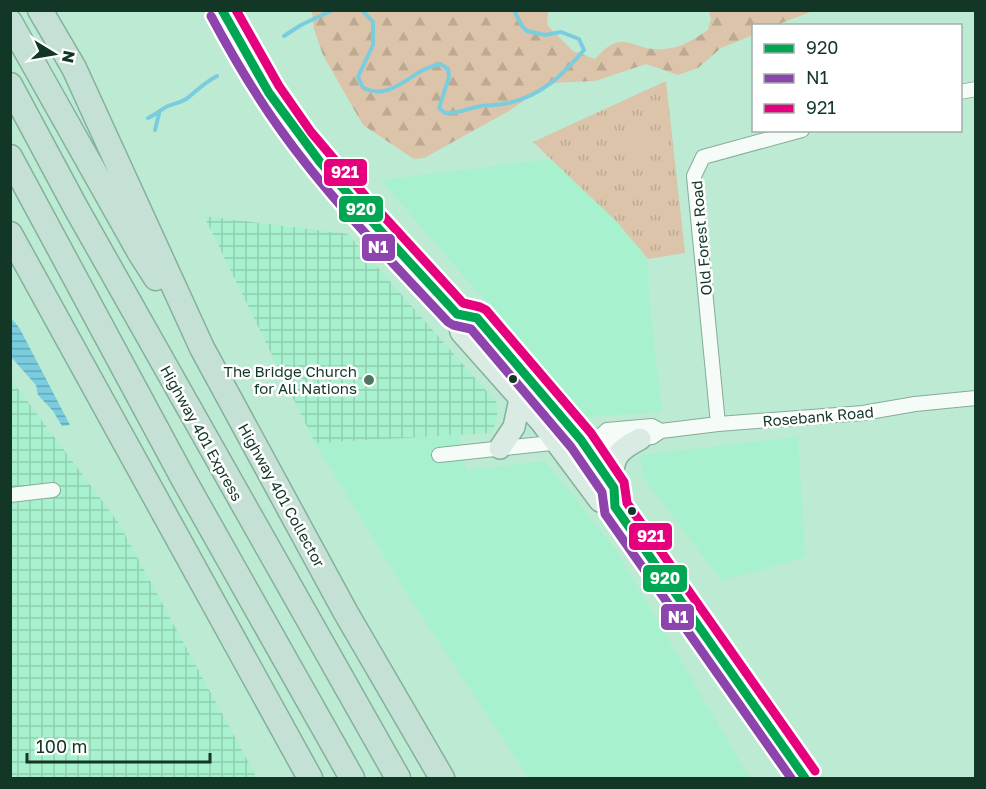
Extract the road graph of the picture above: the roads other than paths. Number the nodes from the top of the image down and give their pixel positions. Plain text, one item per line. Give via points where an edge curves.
1 (40, 10) edge
2 (222, 10) edge
3 (10, 22) edge
4 (10, 85) edge
5 (795, 132) edge
6 (10, 157) edge
7 (10, 234) edge
8 (457, 314) junction
9 (202, 348) junction
10 (975, 398) edge
11 (520, 399) junction
12 (718, 424) junction
13 (661, 431) junction
14 (589, 439) junction
15 (640, 439) junction
16 (557, 443) junction
17 (500, 448) junction
18 (439, 455) dead end
19 (611, 483) junction
20 (53, 490) dead end
21 (10, 495) edge
22 (615, 507) junction
23 (310, 778) edge
24 (352, 778) edge
25 (398, 778) edge
26 (442, 778) edge
27 (805, 778) edge

1 - 9 highway, Highway 401 Collector via 74,68
2 - 8 main road via 258,74 301,137 354,202
3 - 9 highway via 140,253
4 - 25 highway, Highway 401 Express
5 - 12 street, Old Forest Road via 703,157 694,176
6 - 24 highway via 184,480
7 - 23 highway
8 - 11 main road via 461,332
8 - 14 main road via 477,318 558,411
9 - 26 highway, Highway 401 Collector via 346,613
10 - 12 street, Rosebank Road via 863,413
11 - 16 main road
11 - 17 main road via 514,427
12 - 13 street, Rosebank Road
13 - 14 street, Rosebank Road via 652,426 617,429
13 - 15 street, Rosebank Road
14 - 15 street, Rosebank Road
14 - 16 street, Rosebank Road
14 - 19 main road
15 - 19 main road via 619,451
16 - 17 street, Rosebank Road
16 - 22 main road via 600,501
17 - 18 street, Rosebank Road
19 - 22 main road
20 - 21 street
22 - 27 main road

